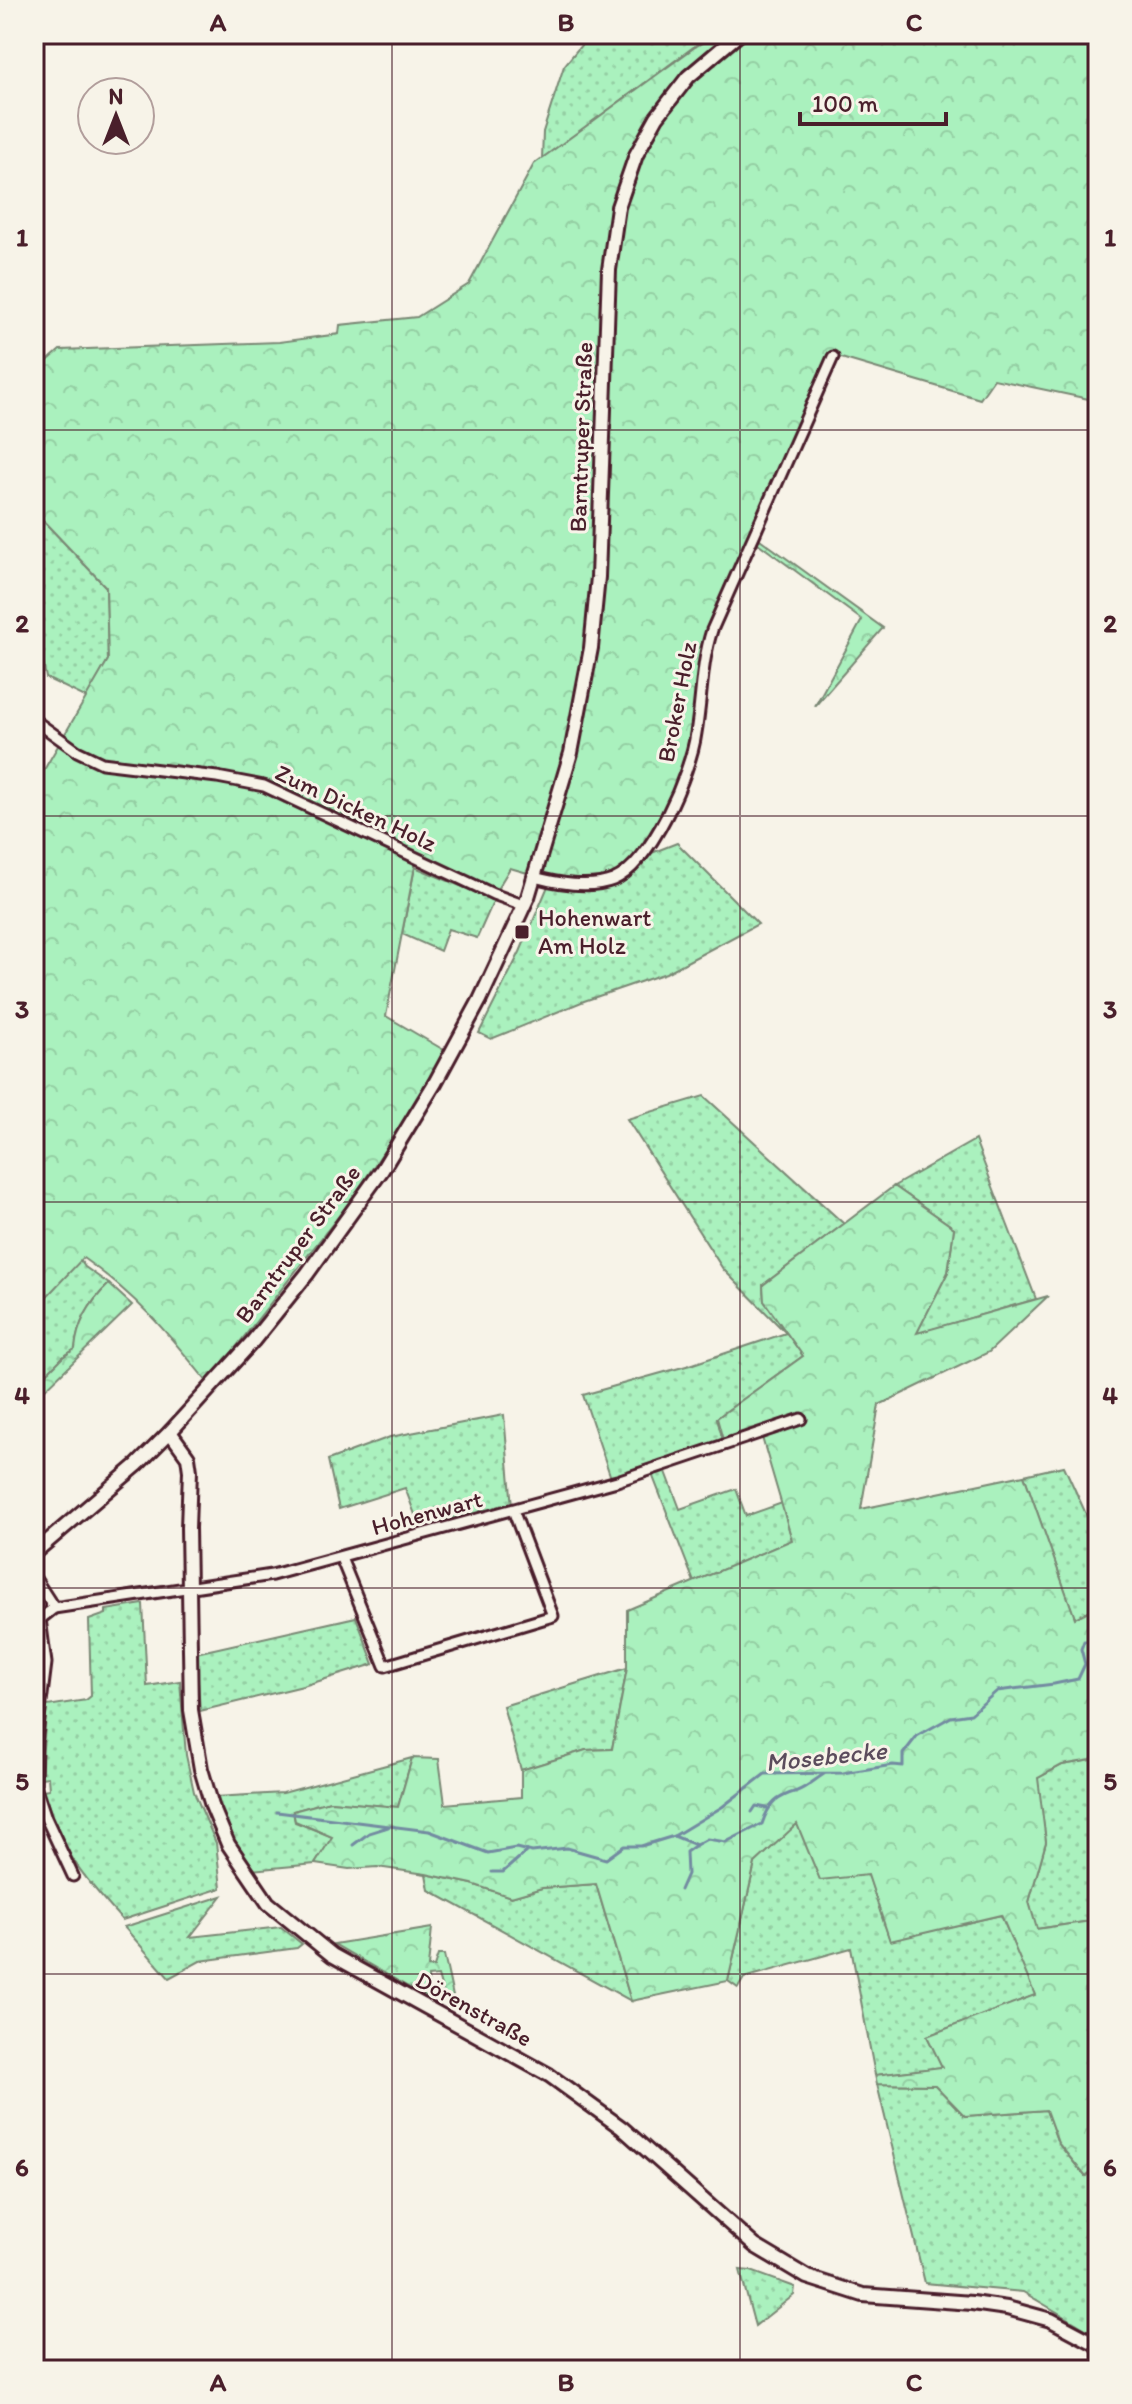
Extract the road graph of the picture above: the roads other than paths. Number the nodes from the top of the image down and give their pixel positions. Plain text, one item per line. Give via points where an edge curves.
1 (739, 34) edge
2 (833, 357) dead end
3 (34, 720) edge
4 (534, 877) junction
5 (523, 905) junction
6 (801, 1419) dead end
7 (170, 1432) junction
8 (513, 1510) junction
9 (34, 1553) edge
10 (341, 1558) junction
11 (34, 1577) edge
12 (188, 1587) junction
13 (54, 1608) junction
14 (73, 1876) dead end
15 (1098, 2345) edge

1 - 4 main road, Barntruper Straße via 688,77 657,117 636,155 618,207 609,279 591,648 566,777
2 - 4 street, Broker Holz via 712,630 692,754 659,828 640,858 612,881 586,884
3 - 5 street, Zum Dicken Holz via 102,763 264,786
4 - 5 main road, Barntruper Straße
5 - 7 main road, Barntruper Straße via 466,1027 382,1170 281,1308
6 - 8 street, Hohenwart
7 - 9 main road, Barntruper Straße
7 - 12 main road, Dörenstraße via 188,1457 190,1471
8 - 10 street, Hohenwart
8 - 10 street via 553,1616 385,1666
10 - 12 street, Hohenwart
11 - 13 street
12 - 13 street, Hohenwart
12 - 15 main road, Dörenstraße via 191,1710 212,1806 245,1873 288,1922 332,1955 549,2075 622,2128 755,2246 807,2277 863,2295 1007,2308 1051,2320
13 - 14 street via 40,1619 46,1663 34,1775 46,1818

